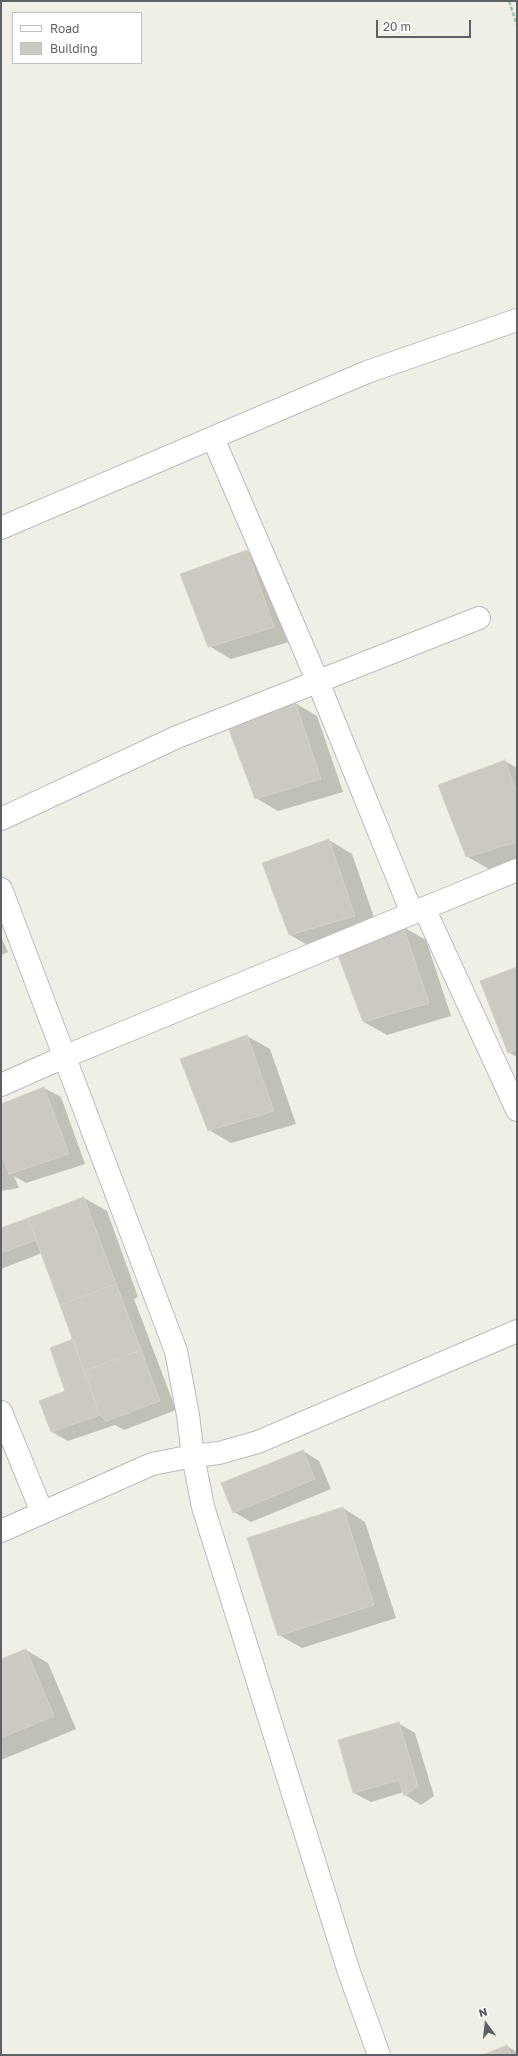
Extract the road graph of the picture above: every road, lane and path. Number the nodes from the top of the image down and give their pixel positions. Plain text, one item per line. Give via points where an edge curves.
1 (509, 1) edge
2 (517, 25) edge
3 (517, 320) edge
4 (213, 438) junction
5 (1, 528) edge
6 (479, 618) dead end
7 (318, 682) junction
8 (1, 819) edge
9 (517, 870) edge
10 (1, 889) edge
11 (418, 910) junction
12 (64, 1057) junction
13 (1, 1085) edge
14 (517, 1110) edge
15 (517, 1331) edge
16 (1, 1412) edge
17 (193, 1456) junction
18 (42, 1512) junction
19 (1, 1530) edge
20 (380, 2055) edge

1 - 2 path
3 - 4 street via 367,372
4 - 5 street
4 - 7 street
6 - 7 street
7 - 8 street via 177,737
7 - 11 street
9 - 11 street
10 - 12 street
11 - 12 street
11 - 14 street
12 - 13 street
12 - 17 street via 176,1351
15 - 17 street via 258,1442
16 - 18 street
17 - 18 street via 152,1464
17 - 20 street via 208,1522 349,1972
18 - 19 street

